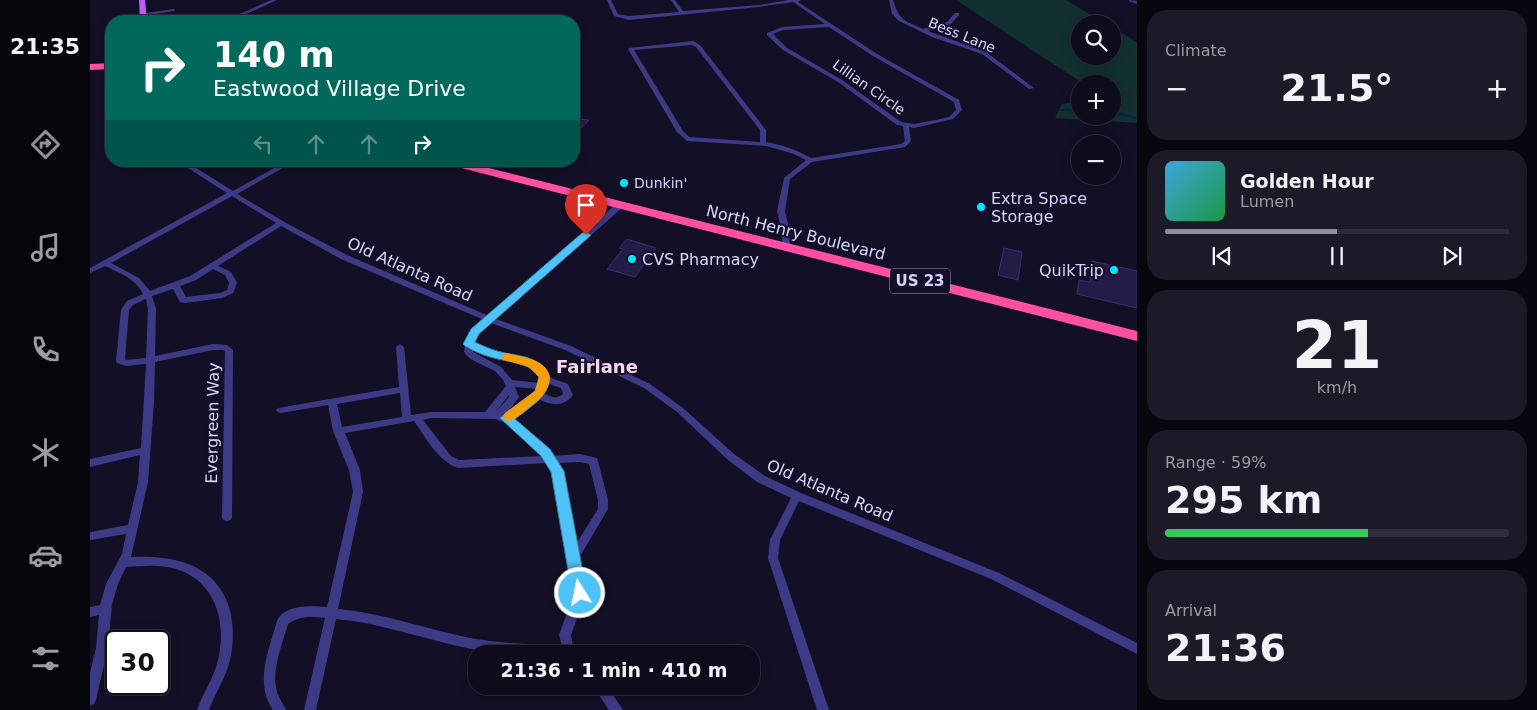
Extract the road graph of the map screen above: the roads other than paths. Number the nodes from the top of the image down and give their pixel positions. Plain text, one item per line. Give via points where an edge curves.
1 (142, 0) edge
2 (275, 0) edge
3 (609, 0) edge
4 (673, 0) edge
5 (738, 0) edge
6 (891, 0) edge
7 (1131, 0) edge
8 (797, 1) edge
9 (1137, 3) edge
10 (744, 8) junction
11 (173, 10) dead end
12 (682, 13) junction
13 (957, 14) dead end
14 (143, 15) edge
15 (152, 15) edge
16 (241, 15) edge
17 (831, 25) junction
18 (922, 31) junction
19 (105, 66) edge
20 (90, 67) edge
21 (105, 70) edge
22 (90, 71) edge
23 (1031, 88) dead end
24 (906, 126) junction
25 (762, 144) junction
26 (810, 160) junction
27 (189, 167) edge
28 (282, 167) edge
29 (470, 167) edge
30 (233, 195) junction
31 (620, 205) junction
32 (281, 223) junction
33 (786, 248) junction
34 (106, 263) junction
35 (212, 266) junction
36 (90, 271) edge
37 (175, 286) junction
38 (148, 295) junction
39 (488, 319) junction
40 (1133, 334) edge
41 (469, 344) junction
42 (400, 347) dead end
43 (150, 359) junction
44 (510, 385) junction
45 (542, 387) junction
46 (404, 389) junction
47 (332, 402) junction
48 (281, 410) dead end
49 (488, 415) junction
50 (503, 417) junction
51 (412, 418) junction
52 (338, 431) junction
53 (146, 450) junction
54 (551, 461) junction
55 (90, 462) edge
56 (798, 496) junction
57 (227, 517) dead end
58 (133, 528) junction
59 (90, 536) edge
60 (573, 558) junction
61 (124, 562) junction
62 (105, 609) junction
63 (90, 612) edge
64 (332, 613) junction
65 (490, 645) edge
66 (569, 645) edge
67 (1137, 649) edge
68 (605, 695) edge
69 (90, 700) edge
70 (203, 710) edge
71 (280, 710) edge
72 (310, 710) edge
73 (617, 710) edge
74 (823, 710) edge

1 - 14 main road
2 - 16 street
3 - 12 street via 619,17
4 - 12 street
5 - 10 street
6 - 18 street, Bess Lane via 897,16
7 - 9 street
8 - 10 street
8 - 17 street, Lillian Circle
10 - 12 street
11 - 15 street
13 - 18 street via 949,23
17 - 24 street, Lillian Circle via 886,62 952,98 959,106 960,110 951,118
17 - 24 street, Lillian Circle via 782,29 769,34 785,49 829,74 891,119
18 - 23 street, Bess Lane via 984,53
19 - 20 highway
21 - 22 highway
24 - 26 street via 908,141 903,146
25 - 25 street via 762,130 698,46 693,43 631,49 686,139
25 - 26 street via 790,149
26 - 33 street via 787,178 781,210
27 - 30 street, Old Atlanta Road
28 - 30 street
29 - 31 highway, North Henry Boulevard / US 23
30 - 32 street, Old Atlanta Road
30 - 34 street
31 - 33 highway, North Henry Boulevard / US 23
31 - 39 street
32 - 35 street, Evergreen Way
32 - 39 street, Old Atlanta Road via 344,258
33 - 40 highway, North Henry Boulevard / US 23
34 - 36 street
34 - 38 street via 142,284
35 - 37 street, Evergreen Way
35 - 37 street via 231,276 230,291 183,300
37 - 38 street, Evergreen Way
38 - 43 street via 152,309
38 - 43 street, Evergreen Way via 126,308 120,361 130,363
39 - 41 street via 471,336
39 - 56 street, Old Atlanta Road via 568,348 647,386 761,479
41 - 44 street via 469,354 501,370
41 - 45 street via 491,354 528,361 541,370
42 - 46 street
43 - 53 street
43 - 57 street, Evergreen Way via 221,346 229,350
44 - 45 street
44 - 49 street
44 - 50 street via 514,397
45 - 50 street
46 - 47 street
46 - 51 street
47 - 48 street
47 - 52 street
49 - 50 street
49 - 51 street via 439,414
50 - 54 street via 538,445
51 - 52 street
51 - 54 street via 448,459 458,464
52 - 64 street via 358,483 358,492
53 - 55 street
53 - 58 street
54 - 60 street via 557,471
54 - 60 street via 587,459 596,467 603,509
56 - 67 street, Old Atlanta Road via 995,576
56 - 74 street via 775,540 773,558
58 - 59 street
58 - 61 street
60 - 66 street via 580,593 565,635
61 - 62 street via 112,584
61 - 70 street via 162,562 185,567 200,576 220,597 227,624 225,654
62 - 63 street
62 - 69 street via 100,656
64 - 65 street
64 - 71 street via 296,612 283,620 269,682 271,697
64 - 72 street
68 - 73 street

